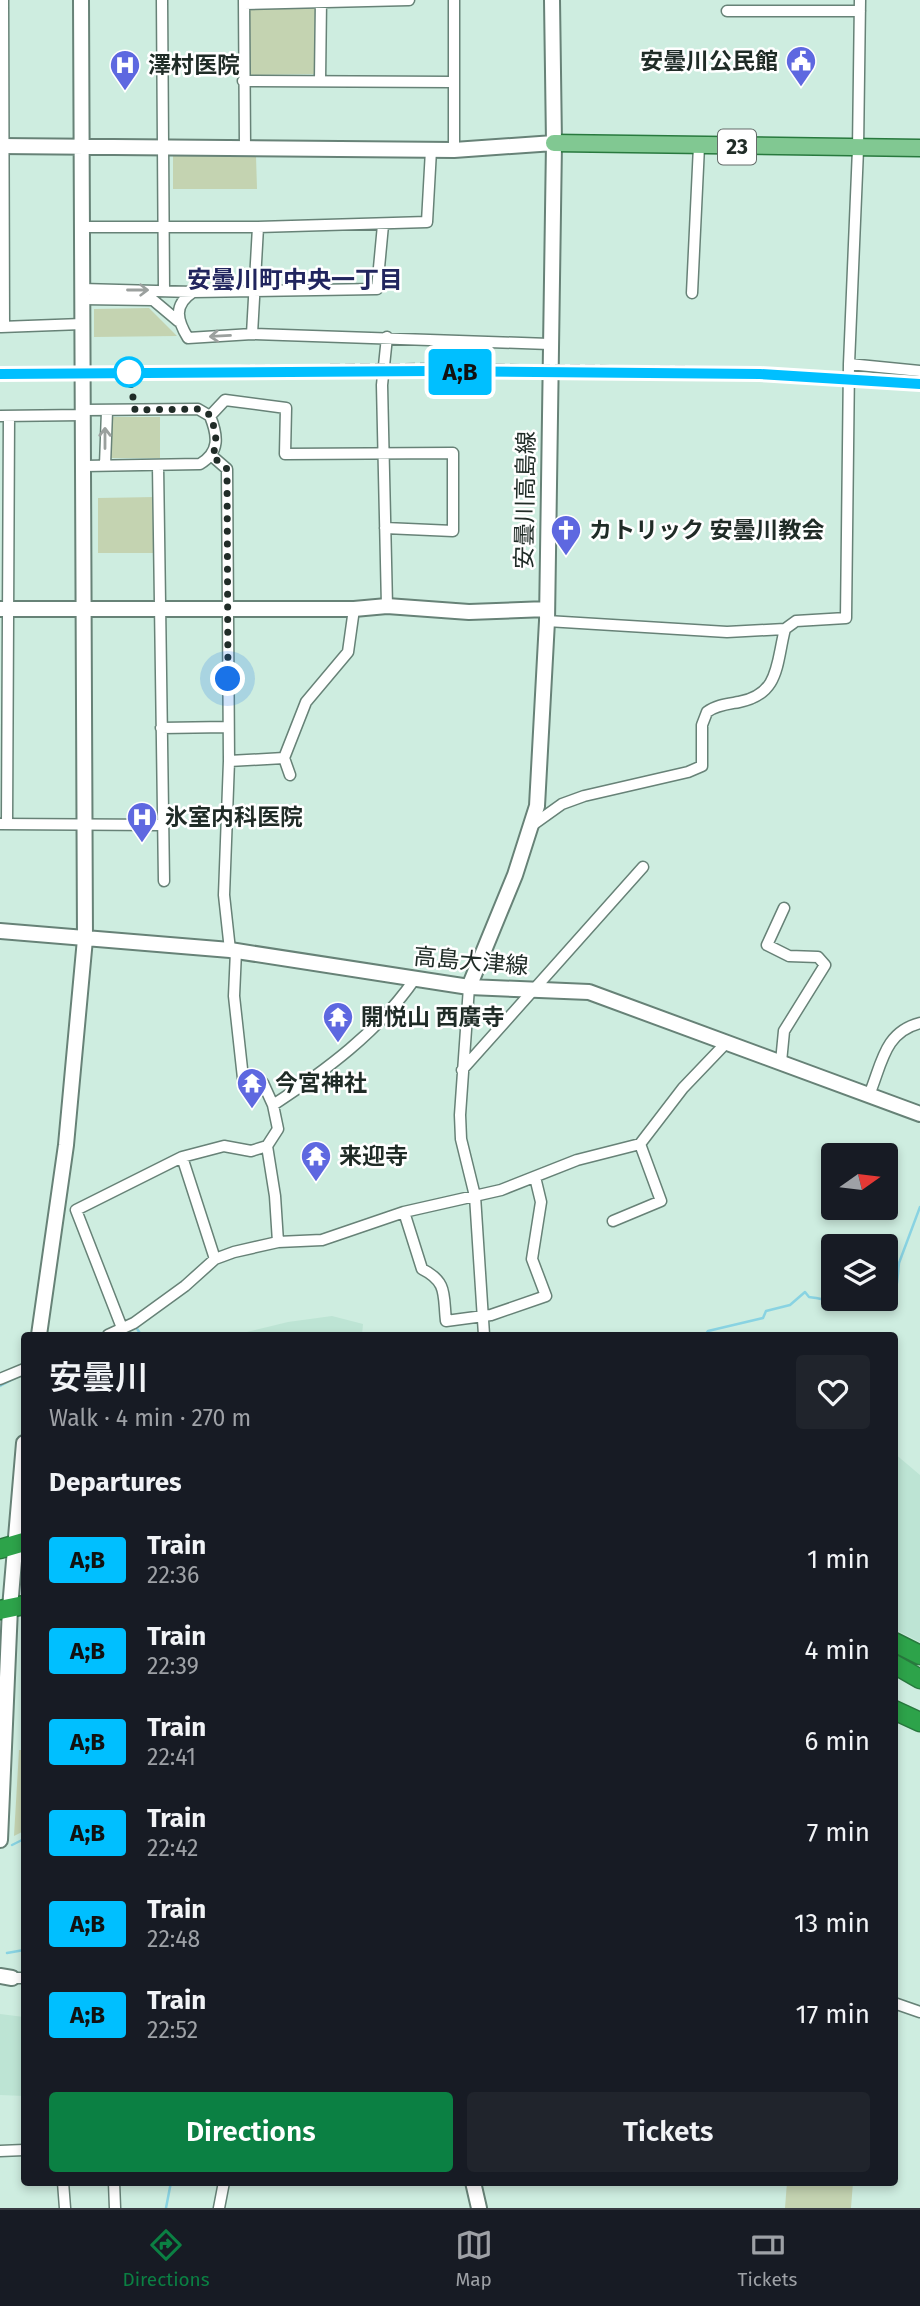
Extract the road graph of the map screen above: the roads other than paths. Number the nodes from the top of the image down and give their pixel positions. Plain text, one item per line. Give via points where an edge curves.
1 (2, 0) edge
2 (80, 0) edge
3 (162, 0) edge
4 (409, 0) edge
5 (454, 0) edge
6 (552, 0) edge
7 (321, 1) edge
8 (244, 2) edge
9 (860, 5) edge
10 (727, 11) dead end
11 (320, 80) junction
12 (243, 81) junction
13 (452, 82) junction
14 (554, 143) junction
15 (81, 145) junction
16 (1, 146) edge
17 (699, 146) junction
18 (163, 147) junction
19 (245, 147) junction
20 (920, 148) edge
21 (858, 149) junction
22 (431, 150) junction
23 (454, 150) junction
24 (383, 225) junction
25 (164, 226) junction
26 (81, 227) junction
27 (258, 227) junction
28 (255, 289) junction
29 (164, 290) junction
30 (193, 292) junction
31 (692, 293) dead end
32 (82, 294) junction
33 (178, 321) junction
34 (82, 324) junction
35 (2, 327) edge
36 (252, 334) junction
37 (387, 337) junction
38 (549, 344) junction
39 (849, 364) junction
40 (920, 372) edge
41 (107, 411) junction
42 (83, 413) junction
43 (210, 415) junction
44 (4, 416) edge
45 (383, 455) junction
46 (212, 456) junction
47 (158, 465) junction
48 (84, 466) junction
49 (105, 466) junction
50 (385, 528) junction
51 (387, 606) junction
52 (229, 607) junction
53 (160, 608) junction
54 (5, 609) edge
55 (354, 609) junction
56 (85, 610) junction
57 (547, 615) junction
58 (785, 629) junction
59 (227, 727) junction
60 (161, 728) junction
61 (284, 758) junction
62 (229, 761) junction
63 (290, 775) dead end
64 (4, 824) edge
65 (534, 824) junction
66 (86, 825) junction
67 (161, 825) junction
68 (643, 867) dead end
69 (164, 881) dead end
70 (784, 908) dead end
71 (0, 931) edge
72 (85, 939) junction
73 (233, 950) junction
74 (414, 980) junction
75 (469, 987) junction
76 (533, 990) junction
77 (920, 1023) edge
78 (727, 1042) junction
79 (780, 1062) junction
80 (460, 1072) junction
81 (869, 1095) junction
82 (273, 1105) junction
83 (920, 1114) edge
84 (640, 1144) junction
85 (267, 1146) junction
86 (182, 1157) junction
87 (535, 1177) junction
88 (475, 1196) junction
89 (404, 1212) junction
90 (613, 1221) dead end
91 (278, 1242) junction
92 (215, 1259) junction
93 (482, 1315) junction
94 (122, 1328) junction
95 (39, 1332) edge
96 (114, 1332) edge
97 (484, 1332) edge
98 (21, 1370) edge
99 (0, 1379) edge
100 (21, 1471) edge
101 (13, 1546) edge
102 (11, 1608) edge
103 (898, 1644) edge
104 (920, 1655) edge
105 (898, 1666) edge
106 (920, 1679) edge
107 (898, 1699) edge
108 (920, 1708) edge
109 (898, 1712) edge
110 (920, 1722) edge
111 (0, 1840) edge
112 (898, 2004) edge
113 (920, 2012) edge
114 (21, 2150) edge
115 (0, 2151) edge
116 (63, 2186) edge
117 (114, 2186) edge
118 (223, 2186) edge
119 (475, 2186) edge
120 (65, 2208) edge
121 (115, 2208) edge
122 (219, 2208) edge
123 (479, 2208) edge

1 - 16 street
2 - 15 street
3 - 18 street
4 - 7 street
5 - 13 street
6 - 14 street, 安曇川高島線
7 - 8 street
7 - 11 street
8 - 12 street
9 - 10 street
9 - 21 street
11 - 12 street
11 - 13 street
12 - 19 street
13 - 23 street
14 - 17 main road, 23
14 - 23 street
14 - 38 street, 安曇川高島線
15 - 16 street
15 - 18 street
15 - 26 street
16 - 35 street
17 - 21 main road, 23
17 - 31 street
18 - 19 street
18 - 25 street
19 - 22 street
20 - 21 main road, 23
21 - 39 street
22 - 23 street
22 - 24 street via 427,222
24 - 27 street
24 - 28 street via 377,289
25 - 26 street
25 - 27 street
25 - 29 street
26 - 32 street
27 - 28 street
28 - 30 street
28 - 36 street
29 - 30 street
32 -> 29 street
30 - 33 street via 181,303
32 - 33 street via 153,300
32 - 34 street
36 -> 33 street via 188,338
34 - 35 street
34 - 42 street
36 - 37 street
37 - 38 street
37 - 45 street
38 - 57 street, 安曇川高島線
39 - 40 street
39 - 58 street via 846,618 796,621
41 - 42 street
41 - 43 street via 198,409
49 -> 41 street
42 - 44 street
42 - 48 street
43 - 45 street via 225,400 286,408 285,454
43 - 46 street via 216,430
44 - 54 street
45 - 50 street
45 - 50 street via 453,453 453,531
46 - 47 street via 200,464
46 - 52 street via 227,469
47 - 49 street
47 - 53 street
48 - 49 street
48 - 56 street
50 - 51 street
51 - 55 street
51 - 57 street
52 - 53 street
52 - 55 street
52 - 59 street
53 - 56 street
53 - 60 street
54 - 56 street
54 - 64 street
55 - 61 street via 348,652 306,702
56 - 66 street
57 - 58 street via 697,632
57 - 65 street, 安曇川高島線
58 - 65 street via 765,693 707,712 702,725 702,766 584,796 562,804
59 - 60 street
59 - 62 street
60 - 67 street
61 - 62 street
61 - 63 street
62 - 73 street via 223,895
64 - 66 street
65 - 75 street, 安曇川高島線
66 - 67 street
66 - 72 street
67 - 69 street
68 - 76 street
70 - 79 street via 767,945 789,956 818,957 825,965 784,1031
71 - 72 street, 高島大津線
72 - 73 street, 高島大津線
72 - 95 street via 71,1107
73 - 74 street, 高島大津線
73 - 82 street via 243,1078 262,1083
74 - 75 street, 高島大津線
74 - 82 street via 372,1029 325,1070
75 - 76 street, 高島大津線
75 - 80 street
76 - 78 street, 高島大津線 via 589,992
76 - 80 street
77 - 81 street via 895,1033
78 - 79 street, 高島大津線
78 - 84 street via 683,1088
79 - 81 street, 高島大津線
80 - 88 street via 461,1139
81 - 83 street, 高島大津線
82 - 85 street via 278,1129
84 - 87 street
84 - 90 street via 662,1200
85 - 86 street via 251,1151 224,1146
85 - 91 street
86 - 92 street
86 - 94 street via 76,1210
87 - 88 street
87 - 93 street via 541,1202 532,1259 546,1296
88 - 89 street
88 - 93 street
89 - 91 street via 322,1240
89 - 93 street via 422,1269 438,1277 441,1284 446,1321
91 - 92 street via 253,1245
92 - 94 street via 185,1286
93 - 97 street
94 - 96 street
98 - 99 street
100 - 101 street
101 - 102 street
102 - 111 street
103 - 104 highway
105 - 106 highway
107 - 108 highway
109 - 110 highway
112 - 113 street
114 - 115 street
116 - 120 street
117 - 121 street
118 - 122 street
119 - 123 street

